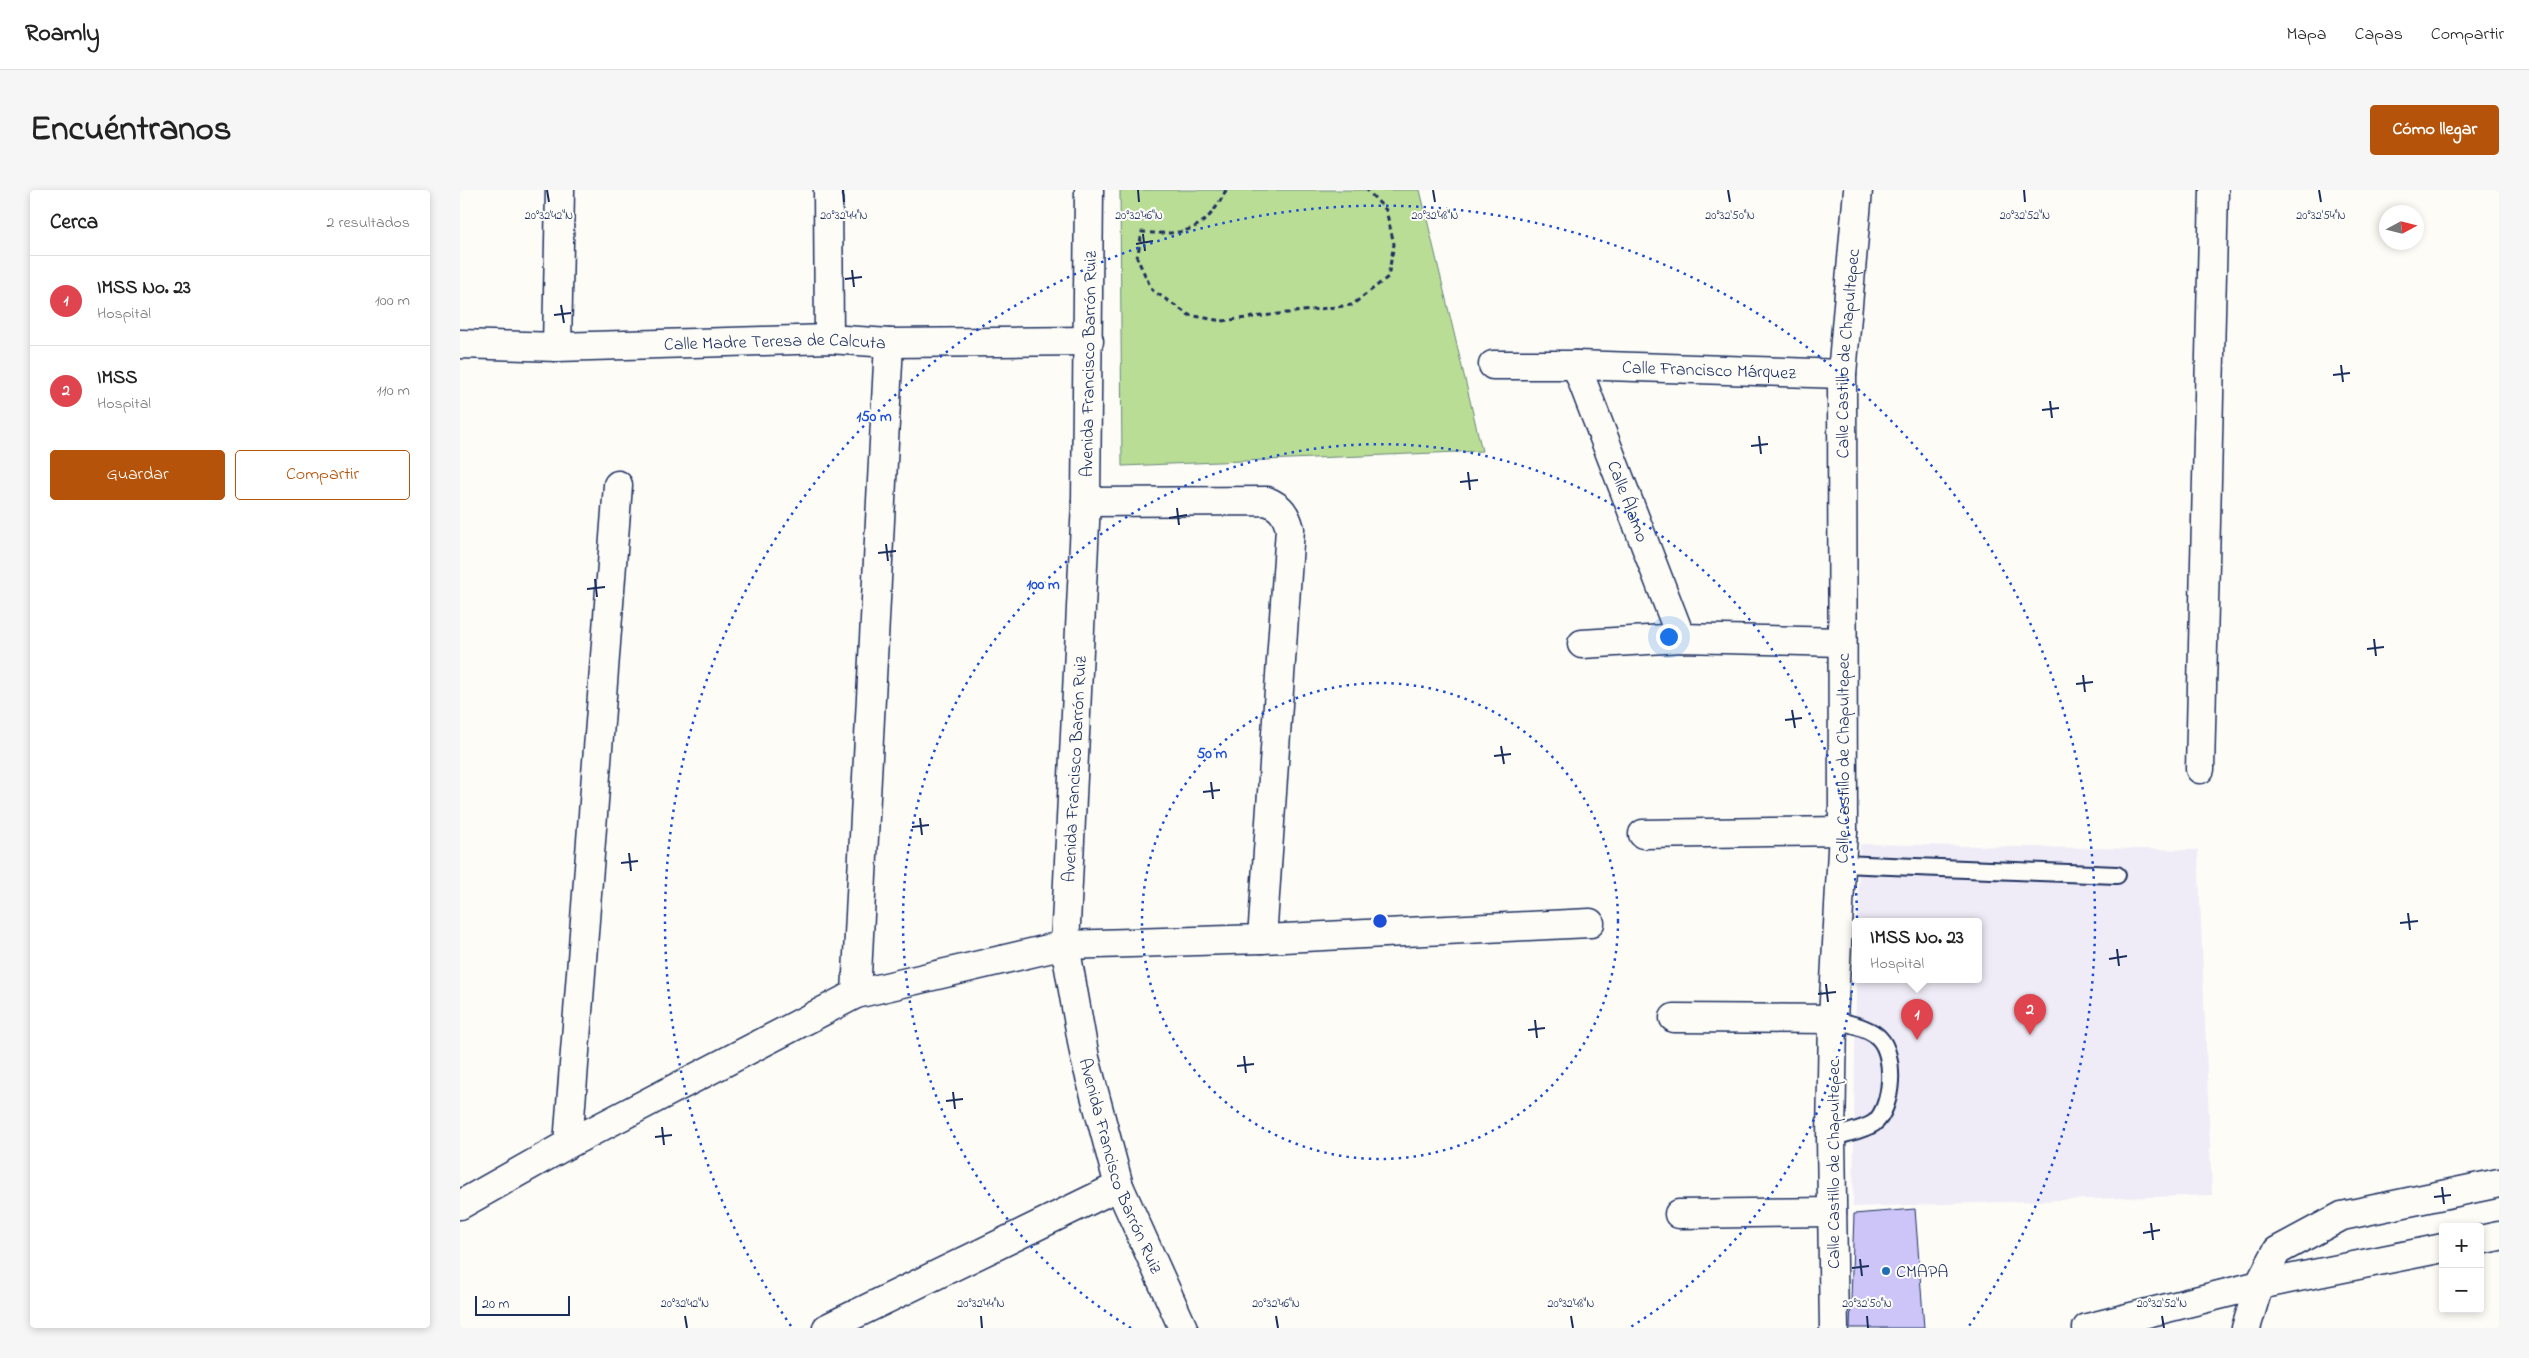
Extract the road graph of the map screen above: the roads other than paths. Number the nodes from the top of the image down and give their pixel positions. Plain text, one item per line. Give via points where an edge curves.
1 (560, 190) edge
2 (828, 190) edge
3 (1089, 190) edge
4 (1858, 190) edge
5 (2214, 190) edge
6 (829, 339) junction
7 (1089, 341) junction
8 (889, 343) junction
9 (460, 344) edge
10 (557, 347) junction
11 (1576, 364) junction
12 (1493, 365) dead end
13 (1842, 374) junction
14 (618, 485) dead end
15 (1086, 502) junction
16 (1681, 638) junction
17 (1842, 642) junction
18 (1582, 644) dead end
19 (2200, 769) dead end
20 (1843, 831) junction
21 (1643, 834) dead end
22 (1841, 864) junction
23 (2116, 875) dead end
24 (1590, 923) dead end
25 (1262, 939) junction
26 (1065, 946) junction
27 (856, 994) junction
28 (1674, 1018) dead end
29 (1833, 1019) junction
30 (1831, 1138) junction
31 (568, 1144) junction
32 (2499, 1183) edge
33 (1119, 1186) junction
34 (460, 1205) edge
35 (1832, 1212) junction
36 (1679, 1214) dead end
37 (2499, 1236) edge
38 (2484, 1239) edge
39 (2439, 1249) edge
40 (2259, 1285) junction
41 (827, 1328) edge
42 (1183, 1328) edge
43 (1834, 1328) edge
44 (2087, 1328) edge
45 (2246, 1328) edge

1 - 10 street
2 - 6 street
3 - 7 street, Avenida Francisco Barrón Ruiz
4 - 13 street, Calle Castillo de Chapultepec
5 - 19 street
6 - 8 street, Calle Madre Teresa de Calcuta
6 - 10 street, Calle Madre Teresa de Calcuta
7 - 8 street, Calle Madre Teresa de Calcuta
7 - 15 street, Avenida Francisco Barrón Ruiz
8 - 27 street
9 - 10 street, Calle Madre Teresa de Calcuta
11 - 12 street, Calle Francisco Márquez
11 - 13 street, Calle Francisco Márquez
11 - 16 street, Calle Álamo
13 - 17 street, Calle Castillo de Chapultepec
14 - 31 street
15 - 25 street via 1268,501 1279,507 1286,517 1290,529
15 - 26 street, Avenida Francisco Barrón Ruiz
16 - 17 street
16 - 18 street
17 - 20 street, Calle Castillo de Chapultepec
20 - 21 street
20 - 22 street, Calle Castillo de Chapultepec
22 - 23 lane
22 - 29 street, Calle Castillo de Chapultepec
24 - 25 street
25 - 26 street
26 - 27 street
26 - 33 street, Avenida Francisco Barrón Ruiz via 1085,1058
27 - 31 street
28 - 29 street
29 - 30 street, Calle Castillo de Chapultepec
29 - 30 lane via 1879,1037 1886,1049 1890,1070 1886,1108 1874,1124
30 - 35 street, Calle Castillo de Chapultepec
31 - 34 street
32 - 40 street via 2342,1216 2277,1251
33 - 41 street
33 - 42 street, Avenida Francisco Barrón Ruiz
35 - 36 street
35 - 43 street, Calle Castillo de Chapultepec
37 - 38 street
39 - 40 street
40 - 44 street
40 - 45 street

